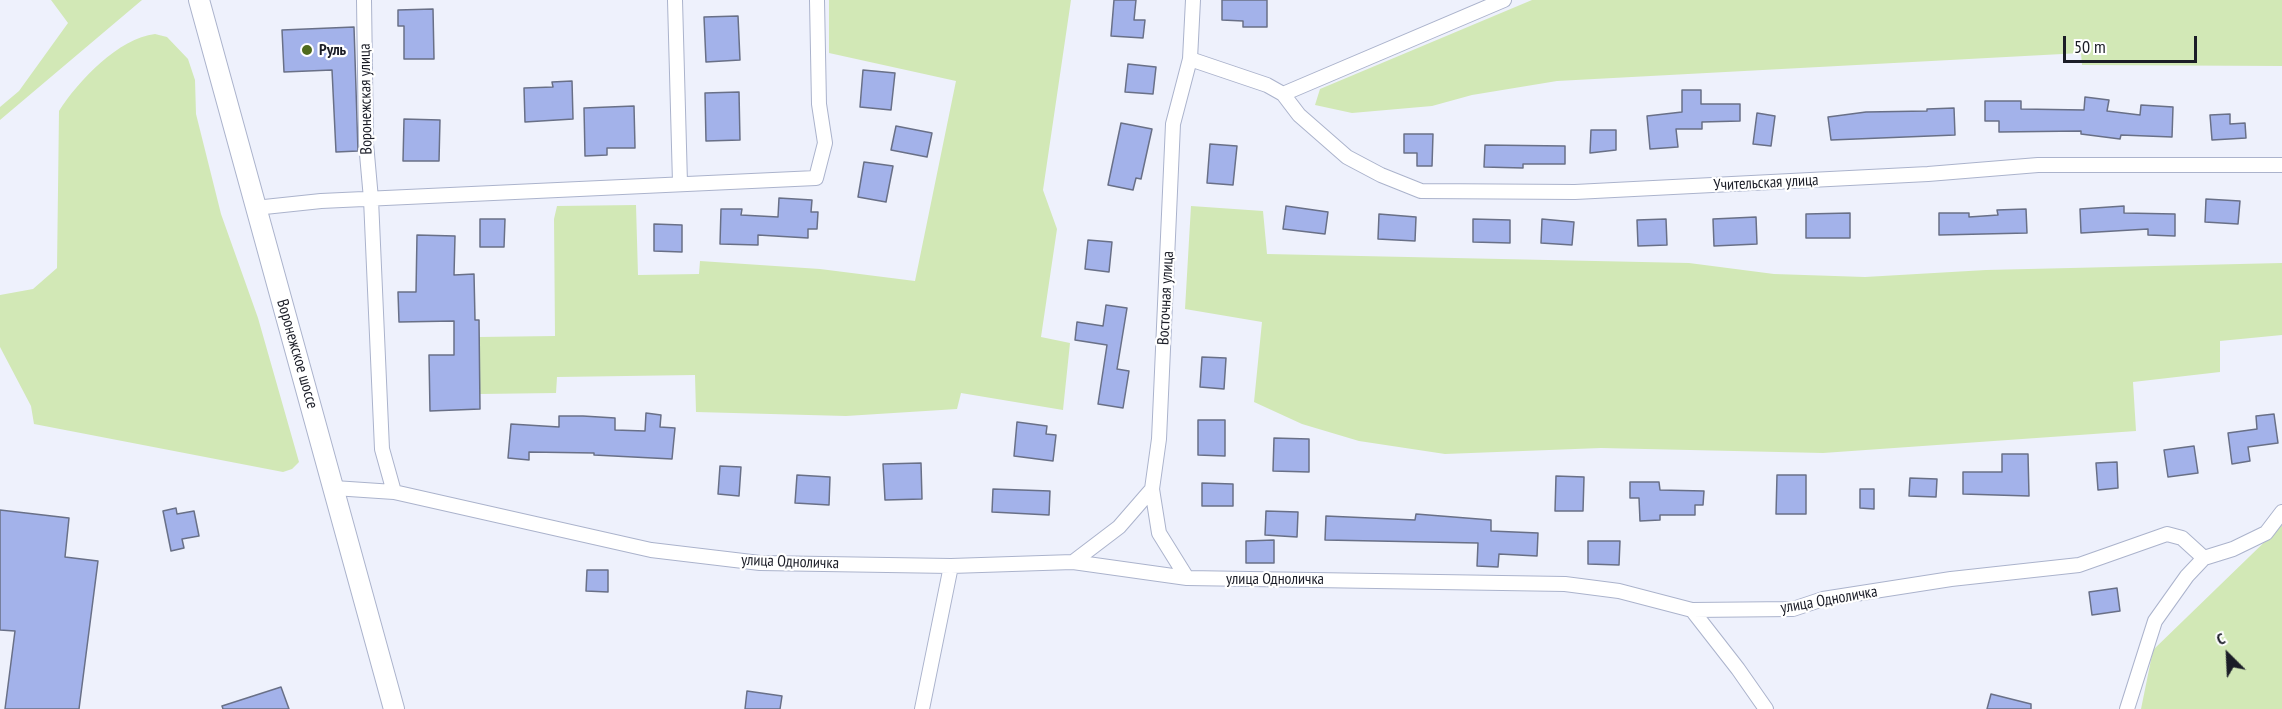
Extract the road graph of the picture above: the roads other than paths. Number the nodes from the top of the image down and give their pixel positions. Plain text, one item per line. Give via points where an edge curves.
1 (199, 0) edge
2 (364, 0) edge
3 (675, 0) edge
4 (817, 0) edge
5 (1194, 0) edge
6 (1504, 0) edge
7 (1190, 59) junction
8 (1283, 94) junction
9 (2282, 165) edge
10 (680, 183) junction
11 (371, 199) junction
12 (255, 208) junction
13 (334, 488) junction
14 (1152, 489) junction
15 (394, 492) junction
16 (2282, 512) edge
17 (2204, 558) junction
18 (1073, 562) junction
19 (951, 566) junction
20 (1187, 578) junction
21 (1692, 610) junction
22 (394, 709) edge
23 (922, 709) edge
24 (1766, 709) edge
25 (2127, 709) edge

1 - 12 main road, Воронежское шоссе
2 - 11 street, Воронежская улица via 366,144
3 - 10 street
4 - 10 street via 819,104 825,143 816,178
5 - 7 street, Восточная улица
6 - 8 street
7 - 8 street, Учительская улица
7 - 14 street, Восточная улица via 1173,124 1159,439
8 - 9 street, Учительская улица via 1299,115 1347,157 1381,176 1421,191 1587,192 2038,165
10 - 11 street
11 - 12 street
11 - 15 street, Воронежская улица via 382,449
12 - 13 main road, Воронежское шоссе
13 - 15 street, улица Одноличка
13 - 22 main road, Воронежское шоссе
14 - 18 street via 1119,527
14 - 20 street, Восточная улица via 1159,532
15 - 19 street, улица Одноличка via 651,550 760,563
16 - 17 street via 2266,533
17 - 21 street, улица Одноличка via 2182,538 2167,534 2079,565 1823,599 1793,609
17 - 25 street via 2155,621
18 - 19 street, улица Одноличка
18 - 20 street, улица Одноличка
19 - 23 street
20 - 21 street, улица Одноличка via 1565,584 1619,591
21 - 24 street

